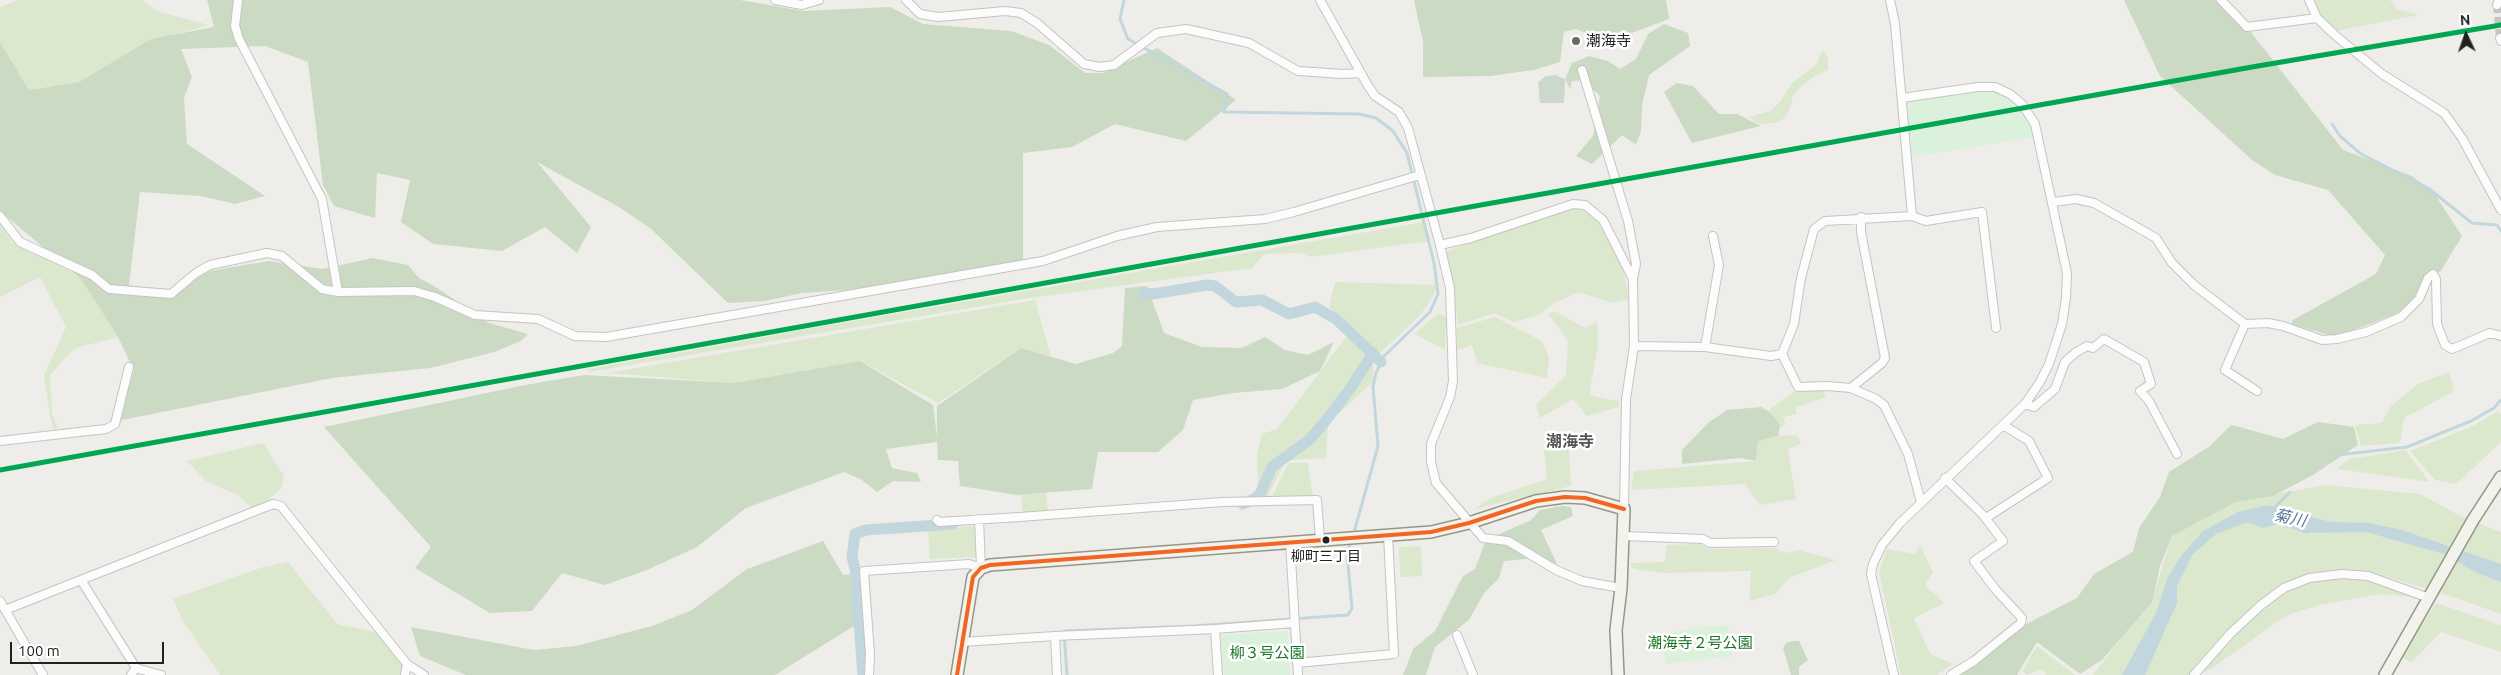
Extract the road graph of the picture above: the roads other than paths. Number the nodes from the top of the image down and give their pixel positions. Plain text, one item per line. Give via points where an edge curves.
1 (238, 0) edge
2 (776, 0) edge
3 (819, 0) edge
4 (906, 0) edge
5 (1320, 0) edge
6 (1890, 0) edge
7 (2221, 0) edge
8 (2308, 0) edge
9 (2317, 18) junction
10 (1582, 70) dead end
11 (1361, 73) junction
12 (1902, 98) junction
13 (1420, 175) junction
14 (2053, 202) junction
15 (2501, 210) edge
16 (0, 216) edge
17 (1912, 216) junction
18 (1861, 217) junction
19 (1714, 236) dead end
20 (1440, 245) junction
21 (1633, 279) junction
22 (338, 292) junction
23 (2245, 324) junction
24 (1996, 328) dead end
25 (2501, 336) edge
26 (1634, 346) junction
27 (1705, 347) junction
28 (1782, 354) junction
29 (129, 366) dead end
30 (1851, 388) junction
31 (2257, 391) dead end
32 (2025, 404) junction
33 (2003, 425) junction
34 (0, 440) edge
35 (2177, 454) dead end
36 (2501, 477) edge
37 (1945, 478) junction
38 (1921, 502) junction
39 (1624, 509) junction
40 (1986, 518) junction
41 (978, 519) junction
42 (937, 520) dead end
43 (1469, 523) junction
44 (1388, 536) junction
45 (1624, 536) junction
46 (1320, 540) junction
47 (1290, 542) junction
48 (1774, 542) dead end
49 (982, 568) junction
50 (81, 580) junction
51 (1621, 588) junction
52 (2429, 596) junction
53 (0, 601) edge
54 (5, 610) junction
55 (1294, 623) junction
56 (1214, 629) junction
57 (1457, 635) dead end
58 (1056, 636) junction
59 (962, 642) junction
60 (1297, 663) junction
61 (407, 664) junction
62 (134, 671) edge
63 (43, 675) edge
64 (161, 675) edge
65 (405, 675) edge
66 (424, 675) edge
67 (869, 675) edge
68 (957, 675) edge
69 (1058, 675) edge
70 (1218, 675) edge
71 (1298, 675) edge
72 (1473, 675) edge
73 (1618, 675) edge
74 (1894, 675) edge
75 (1951, 675) edge
76 (2194, 675) edge
77 (2385, 675) edge

1 - 22 street via 234,26 239,39 322,199
2 - 3 street via 802,5
4 - 11 street via 920,14 938,17 1005,11 1021,13 1084,64 1100,67 1114,65 1157,33 1186,29 1249,43 1298,71
5 - 11 street
6 - 12 street
7 - 9 street via 2247,27
8 - 9 street
9 - 15 street via 2382,74 2444,113 2462,138
10 - 21 street via 1628,221 1636,264
11 - 13 street via 1375,96 1399,112 1408,128
12 - 14 street via 1978,87 1995,87 2010,94 2035,124
12 - 17 street
13 - 20 street
13 - 22 street via 1265,219 1157,227 1117,236 1043,261 606,337 575,336 538,319 475,315 414,291
14 - 23 street via 2076,199 2094,203 2156,238 2172,263 2194,285
14 - 32 street via 2067,273 2066,298 2062,324 2049,364
16 - 22 street via 20,242 92,275 109,289 171,294 196,272 210,265 267,253 282,256 322,289
17 - 18 street
17 - 24 street via 1926,221 1982,212
18 - 28 street via 1825,221 1814,229 1801,278 1794,324
18 - 30 street via 1884,358
19 - 27 street via 1719,265
20 - 21 street via 1471,238 1572,204 1585,205 1603,220
20 - 43 street via 1450,288 1453,381 1431,444 1430,462 1436,483
21 - 26 street
23 - 25 street via 2283,326 2322,340 2366,332 2389,324 2406,313 2419,299 2433,274 2436,279 2437,324 2445,345 2452,349 2490,334
23 - 31 street via 2225,370
26 - 27 street
26 - 39 street via 1626,399
27 - 28 street via 1771,356
28 - 30 street via 1798,387
29 - 34 street via 115,424 106,429
30 - 38 street via 1884,406 1908,454
32 - 33 street
32 - 35 street via 2034,407 2055,389 2065,362 2086,346 2093,348 2104,339 2144,362 2150,384 2140,391 2149,401
33 - 37 street
33 - 40 street via 2029,442 2048,478
36 - 52 street
37 - 38 street
37 - 40 street
38 - 74 street via 1882,545 1871,574
39 - 43 street via 1586,498 1565,497 1536,501
39 - 45 street
40 - 75 street via 2003,541 1974,561 2022,618 2021,623
41 - 42 street
41 - 46 street via 1222,502 1317,500
41 - 49 street
43 - 44 street
43 - 51 street via 1483,538 1508,541 1556,570 1582,581
44 - 46 street
44 - 60 street via 1394,654
45 - 48 street via 1703,539 1710,543
45 - 51 street
46 - 47 street
47 - 49 street
47 - 55 street
49 - 59 street via 973,577
49 - 67 street via 969,564 864,571
50 - 54 street
50 - 61 street via 273,504 281,506
50 - 62 street
51 - 73 street via 1616,630
52 - 76 street via 2368,576 2342,574 2309,578 2284,588 2261,605
52 - 77 street
53 - 54 street
54 - 63 street
55 - 56 street
55 - 60 street
56 - 58 street
56 - 70 street
57 - 72 street
58 - 59 street
58 - 69 street
59 - 68 street
60 - 71 street
61 - 65 street
61 - 66 street
62 - 64 street

